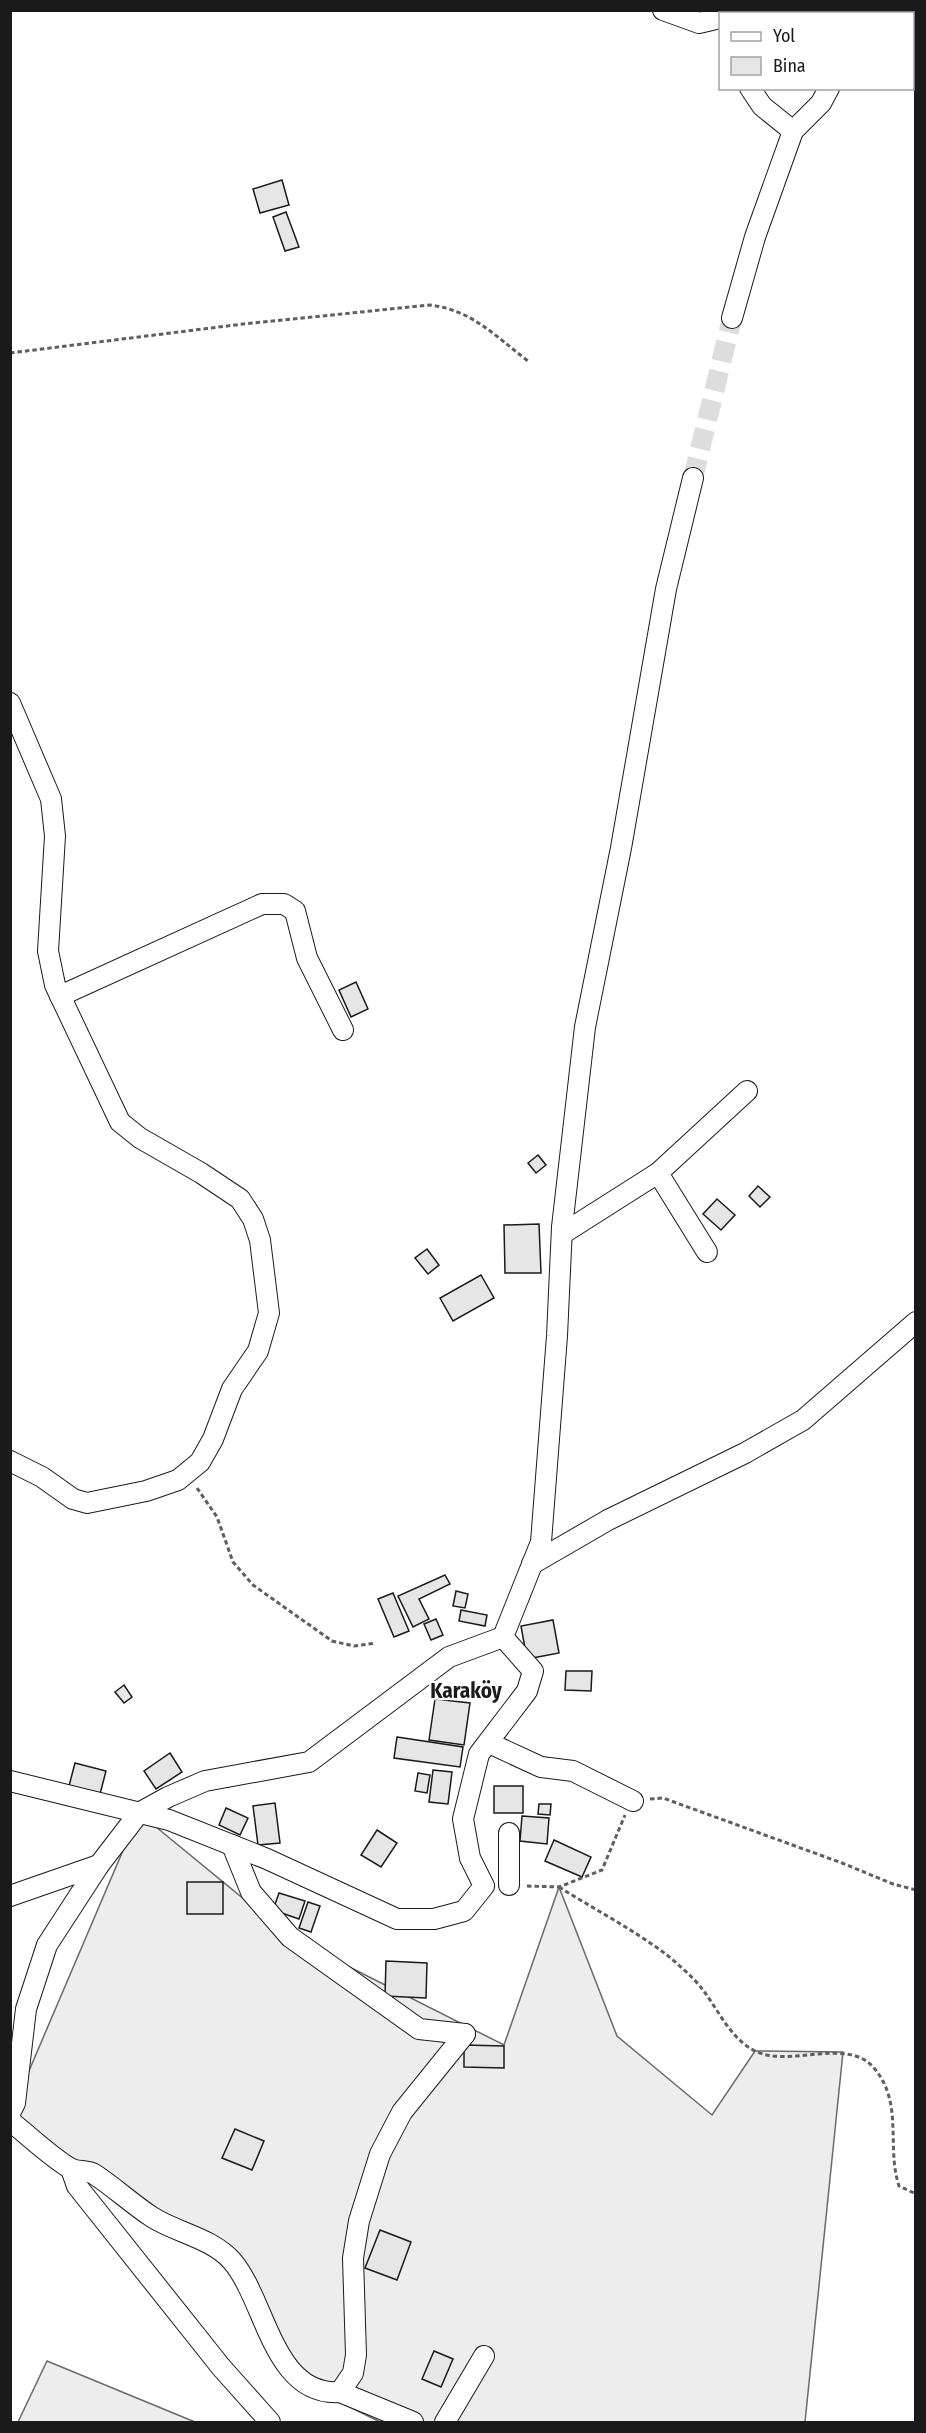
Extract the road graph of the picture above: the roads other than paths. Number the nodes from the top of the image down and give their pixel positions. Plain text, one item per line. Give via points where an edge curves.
1 (663, 10) edge
2 (719, 18) edge
3 (751, 90) edge
4 (828, 90) edge
5 (793, 131) junction
6 (732, 318) tunnel mouth
7 (693, 478) tunnel mouth
8 (10, 703) edge
9 (60, 996) junction
10 (344, 1030) dead end
11 (747, 1091) dead end
12 (658, 1173) junction
13 (562, 1234) junction
14 (707, 1252) dead end
15 (915, 1322) edge
16 (10, 1461) edge
17 (532, 1564) junction
18 (503, 1637) junction
19 (489, 1743) junction
20 (10, 1781) edge
21 (633, 1801) road end
22 (139, 1813) junction
23 (509, 1833) dead end
24 (232, 1845) junction
25 (99, 1866) junction
26 (509, 1885) road end
27 (10, 1896) edge
28 (10, 2113) edge
29 (10, 2121) edge
30 (71, 2169) junction
31 (484, 2356) dead end
32 (340, 2392) junction
33 (270, 2422) edge
34 (413, 2422) edge
35 (445, 2422) edge

1 - 2 street via 699,23
3 - 5 street via 762,106
4 - 5 street via 821,103
5 - 6 street via 755,237
7 - 13 street via 666,589 585,1028
8 - 9 street via 51,799 55,836 48,951
9 - 10 street via 262,904 284,904 295,911 308,958
9 - 16 street via 120,1122 240,1199 260,1240 268,1313 258,1351 232,1389 213,1439 200,1461 180,1478 146,1491 87,1503 73,1499
11 - 12 street
12 - 13 street
12 - 14 street
13 - 17 street via 546,1500 541,1542
15 - 17 street via 803,1420
17 - 18 street
18 - 19 street via 533,1671 527,1691
18 - 22 street via 449,1657 309,1762 205,1781
19 - 21 street via 541,1767 573,1771
19 - 24 street via 479,1754 463,1820 470,1858 484,1886 464,1911 434,1919 397,1919
20 - 22 street
22 - 24 street via 169,1820
22 - 25 street
23 - 26 street
24 - 32 street via 251,1892 290,1937 419,2029 465,2034 402,2112 380,2154 354,2249 356,2355 353,2373
25 - 27 street
25 - 28 street via 47,1944 26,2008 15,2103
29 - 30 street
30 - 32 street via 91,2172 154,2218 230,2258 240,2270 278,2353 307,2386 324,2393
30 - 33 street via 76,2186
31 - 35 street
32 - 34 street

